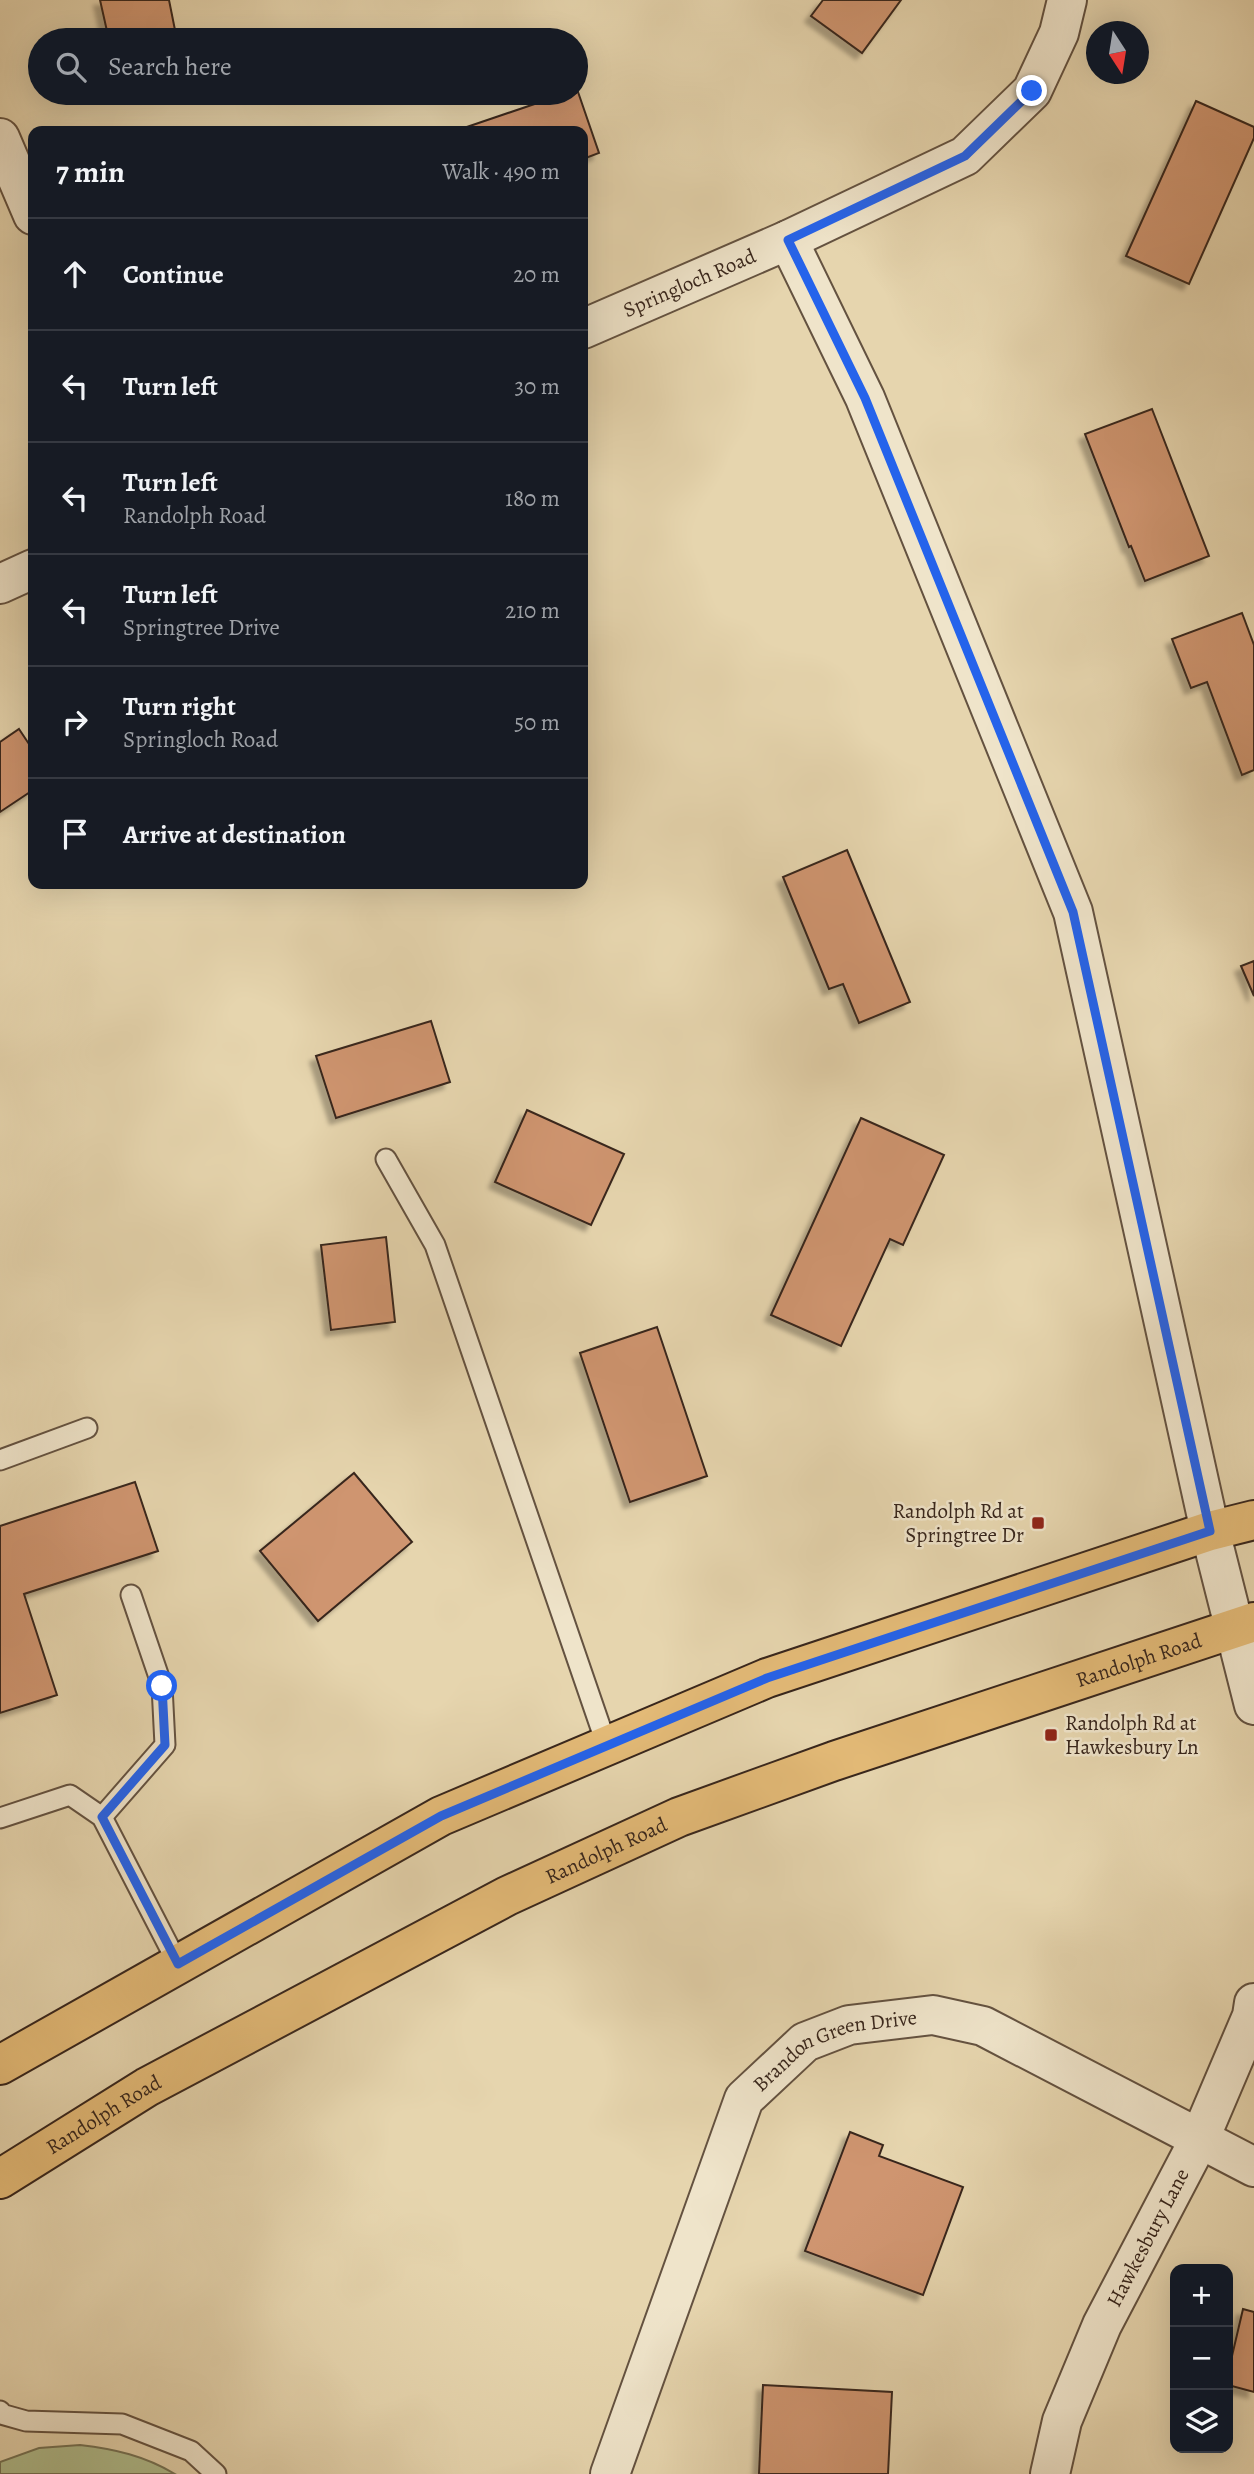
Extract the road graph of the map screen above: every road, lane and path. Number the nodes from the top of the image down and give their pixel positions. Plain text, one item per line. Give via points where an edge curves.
1 (1068, 0) edge
2 (0, 138) edge
3 (28, 203) edge
4 (788, 240) junction
5 (588, 327) edge
6 (28, 571) edge
7 (0, 584) edge
8 (386, 1159) dead end
9 (88, 1428) dead end
10 (0, 1460) edge
11 (1254, 1520) edge
12 (1210, 1531) junction
13 (131, 1595) dead end
14 (1244, 1626) edge
15 (1254, 1705) edge
16 (607, 1746) junction
17 (102, 1817) junction
18 (0, 1818) edge
19 (178, 1964) junction
20 (1254, 2003) edge
21 (0, 2065) edge
22 (1200, 2138) junction
23 (1254, 2167) edge
24 (0, 2179) edge
25 (1, 2413) edge
26 (216, 2474) edge
27 (610, 2474) edge
28 (1050, 2474) edge

1 - 4 street, Springloch Road via 1059,33 1032,91 965,156
2 - 3 street
4 - 5 street, Springloch Road
4 - 12 street via 865,398 1073,912
6 - 7 street
8 - 16 lane via 435,1245
9 - 10 lane
11 - 12 main road
12 - 14 street via 1222,1576
12 - 16 main road via 767,1678
13 - 17 lane via 162,1686 165,1745
14 - 15 street
14 - 24 main road, Randolph Road via 679,1817 507,1896 159,2080
16 - 19 main road via 441,1816
17 - 18 lane via 69,1795
17 - 19 lane
19 - 21 main road
20 - 22 street, Hawkesbury Lane
22 - 23 street, Brandon Green Drive
22 - 27 street, Brandon Green Drive via 982,2026 933,2015 849,2025 805,2042 744,2099
22 - 28 street, Hawkesbury Lane via 1102,2325 1062,2421
25 - 26 lane via 26,2421 122,2424 191,2451

